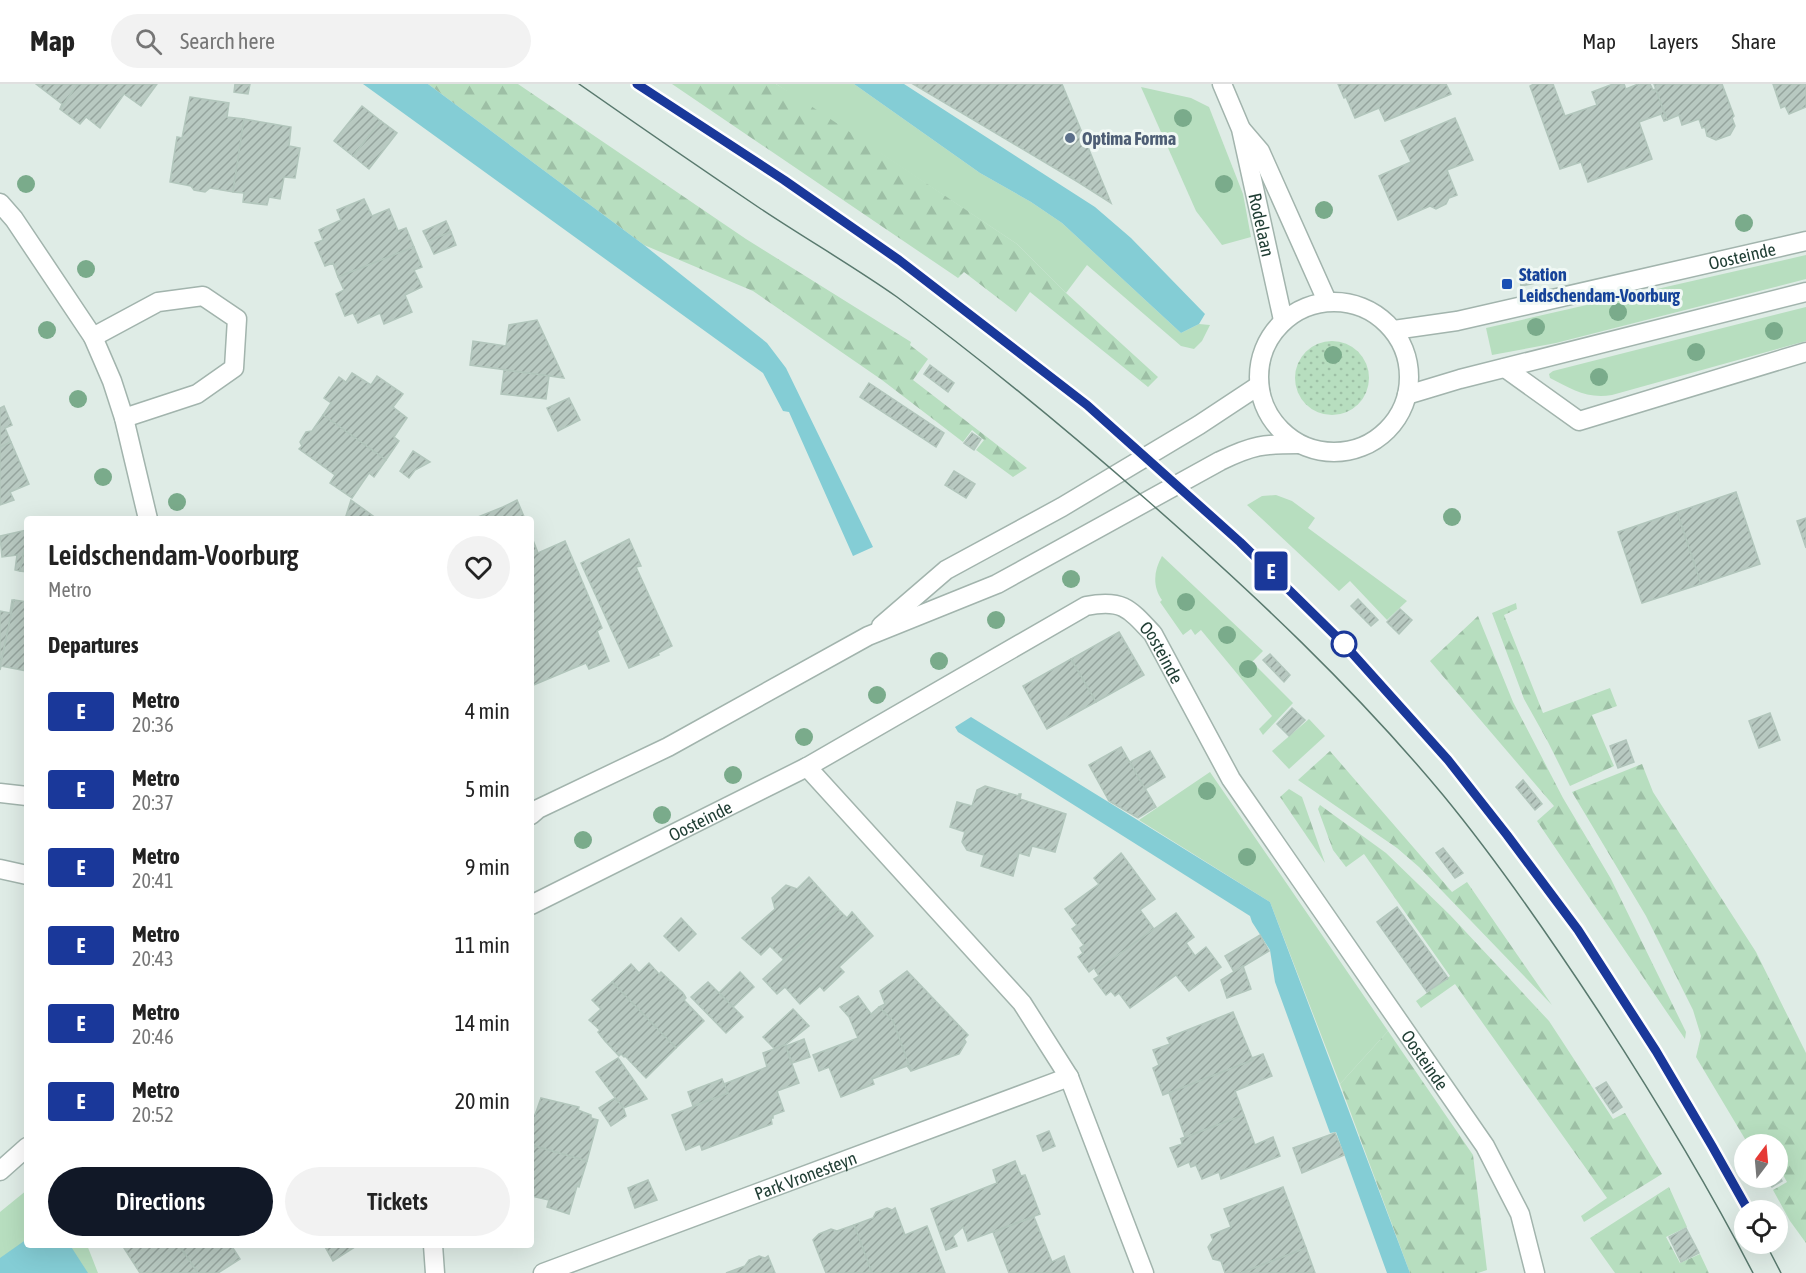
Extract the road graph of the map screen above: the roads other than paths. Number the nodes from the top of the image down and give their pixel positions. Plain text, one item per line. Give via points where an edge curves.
1 (1222, 84) edge
2 (1241, 129) junction
3 (0, 203) edge
4 (1806, 241) edge
5 (1806, 292) edge
6 (1327, 301) junction
7 (1283, 320) junction
8 (1394, 330) junction
9 (93, 337) junction
10 (1806, 352) edge
11 (1505, 368) junction
12 (1258, 386) junction
13 (1407, 395) junction
14 (124, 418) junction
15 (1299, 444) junction
16 (147, 516) edge
17 (868, 636) junction
18 (807, 767) junction
19 (0, 793) edge
20 (24, 796) edge
21 (534, 811) edge
22 (0, 869) edge
23 (24, 874) edge
24 (534, 904) edge
25 (1069, 1077) junction
26 (24, 1150) edge
27 (0, 1171) edge
28 (433, 1248) edge
29 (435, 1273) edge
30 (543, 1273) edge
31 (1144, 1273) edge
32 (1535, 1273) edge

1 - 2 street, Rodelaan
2 - 6 street, Rodelaan via 1260,150
2 - 7 street, Rodelaan
3 - 9 street
4 - 8 street, Oosteinde via 1457,321
5 - 11 street
6 - 7 street via 1305,306
6 - 8 street via 1352,303 1375,313
7 - 12 street via 1262,354
8 - 13 street via 1406,354 1410,379
9 - 14 street
9 - 14 street via 158,302 204,296 237,319 234,368 197,393
10 - 11 street via 1579,421
11 - 13 street
12 - 15 street via 1265,409 1279,429
12 - 17 street via 1062,507 946,570
13 - 15 street via 1391,426 1372,443 1347,452 1322,451
14 - 16 street
15 - 17 street via 1263,444 1243,450 998,584
17 - 21 street via 668,747
18 - 24 street, Oosteinde
18 - 25 street via 1022,1004
18 - 32 street, Oosteinde via 1086,606 1122,605 1153,634 1231,779 1485,1146 1520,1214
19 - 20 street
22 - 23 street
25 - 30 street, Park Vronesteyn
25 - 31 street
26 - 27 street
28 - 29 street

